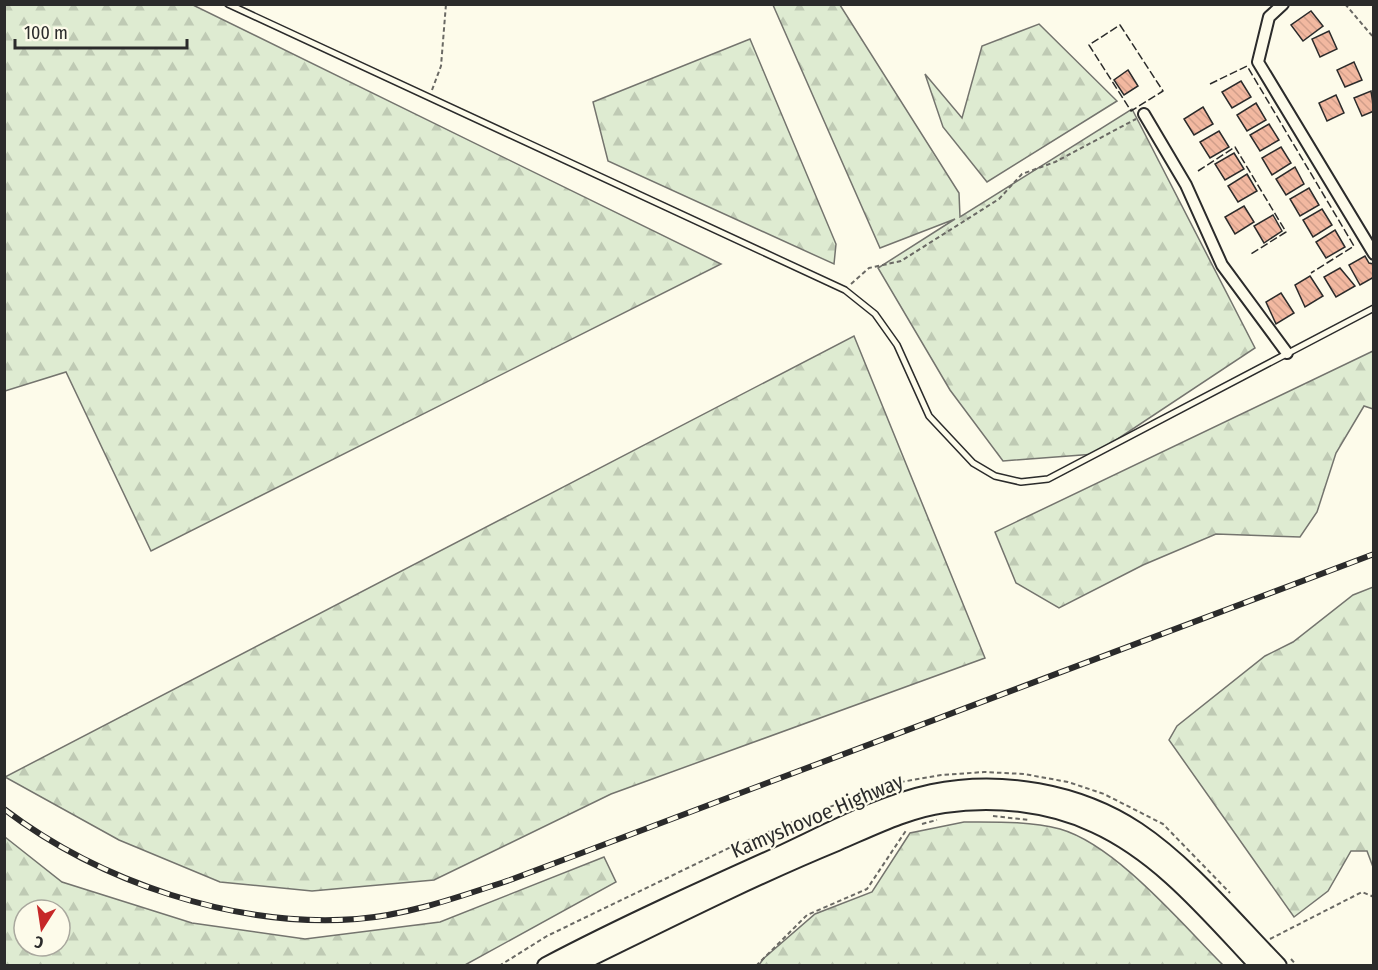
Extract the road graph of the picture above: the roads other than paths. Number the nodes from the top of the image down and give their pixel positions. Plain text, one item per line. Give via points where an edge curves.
1 (228, 4) edge
2 (1283, 4) edge
3 (1144, 114) road end
4 (1374, 254) edge
5 (1374, 308) edge
6 (1287, 353) junction
7 (546, 966) edge
8 (573, 966) edge
9 (1259, 966) edge
10 (1278, 966) edge

1 - 6 lane via 845,290 875,314 897,345 929,416 973,463 995,476 1021,482 1048,479
2 - 4 street via 1269,17 1258,62
3 - 6 street via 1186,185 1222,265
5 - 6 lane
7 - 10 main road, Kamyshovoe Highway via 664,907 882,810 931,794 989,787 1031,790 1066,799 1137,831 1193,880
8 - 9 main road, Kamyshovoe Highway via 697,905 888,821 942,804 994,802 1035,805 1073,815 1113,833 1194,896

